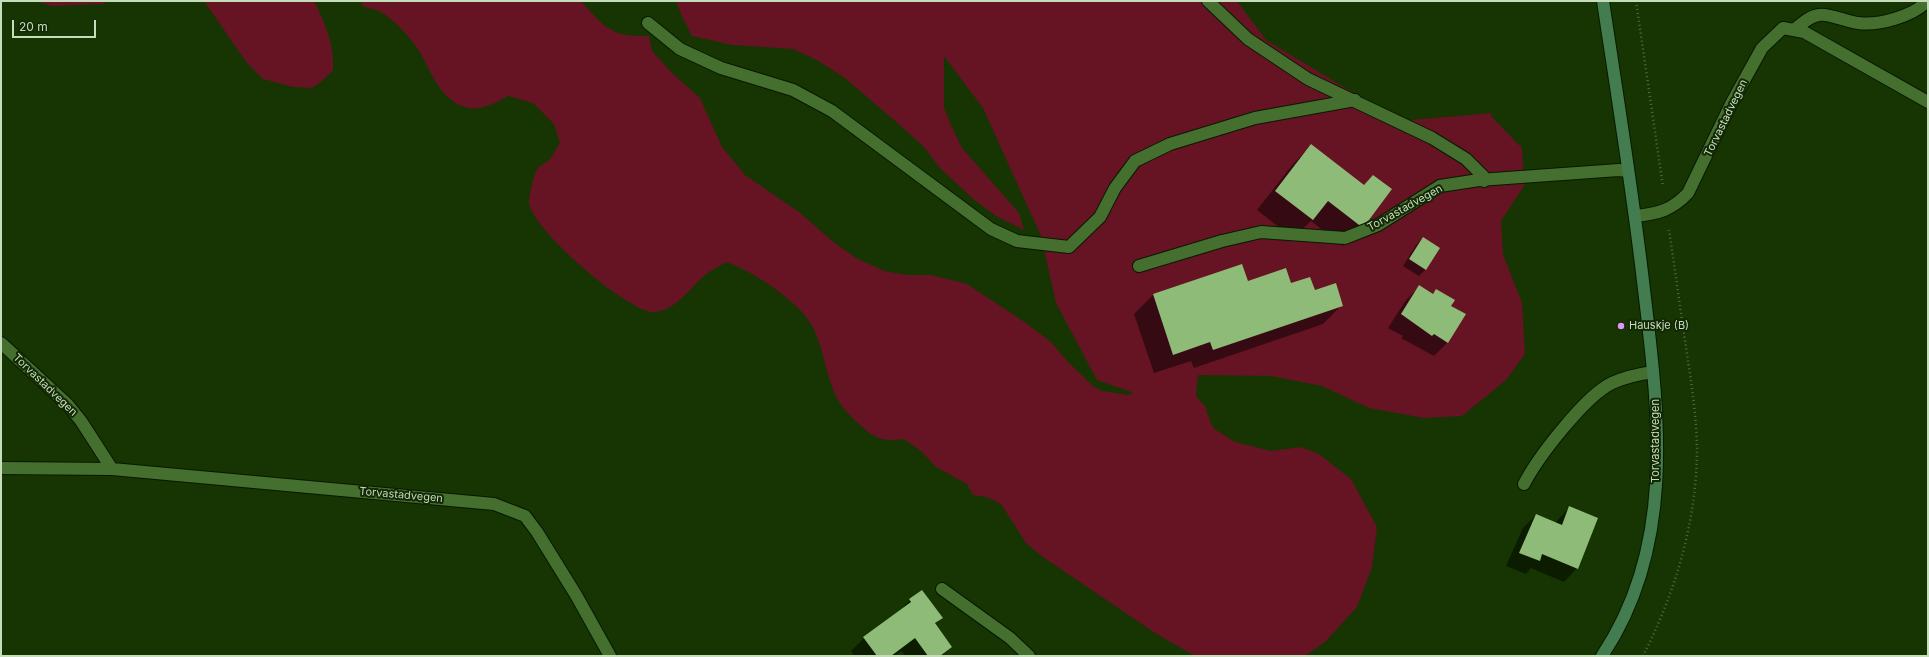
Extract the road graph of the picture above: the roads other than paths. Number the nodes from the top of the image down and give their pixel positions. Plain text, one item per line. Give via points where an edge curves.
1 (1208, 1) edge
2 (1603, 1) edge
3 (1928, 1) edge
4 (648, 23) dead end
5 (1795, 29) junction
6 (1355, 100) junction
7 (1928, 102) edge
8 (1628, 171) junction
9 (1484, 181) junction
10 (1635, 216) junction
11 (1139, 266) dead end
12 (1, 343) edge
13 (1653, 372) junction
14 (1, 468) edge
15 (112, 469) junction
16 (1524, 484) dead end
17 (942, 589) dead end
18 (610, 656) edge
19 (1029, 656) edge
20 (1602, 656) edge

1 - 6 lane via 1248,39 1308,79
2 - 8 main road, Torvastadvegen
3 - 5 lane, Torvastadvegen via 1894,20 1860,24 1820,14
4 - 6 lane via 680,49 721,68 794,90 832,111 991,229 1017,241 1069,247 1100,217 1115,188 1135,161 1170,144 1255,118
5 - 7 lane
5 - 10 lane, Torvastadvegen via 1783,28 1762,48 1731,104 1688,193 1678,204 1656,214
6 - 9 lane via 1432,138 1466,159
8 - 9 lane, Torvastadvegen
8 - 10 main road, Torvastadvegen
9 - 11 lane, Torvastadvegen via 1440,186 1378,225 1345,238 1262,232
10 - 13 main road, Torvastadvegen
12 - 15 lane, Torvastadvegen via 68,405
13 - 16 lane via 1636,374 1611,384 1594,396 1560,433
13 - 20 main road, Torvastadvegen via 1658,462 1647,554 1622,620
14 - 15 lane, Torvastadvegen
15 - 18 lane, Torvastadvegen via 494,504 525,516 538,532
17 - 19 lane via 1010,638

